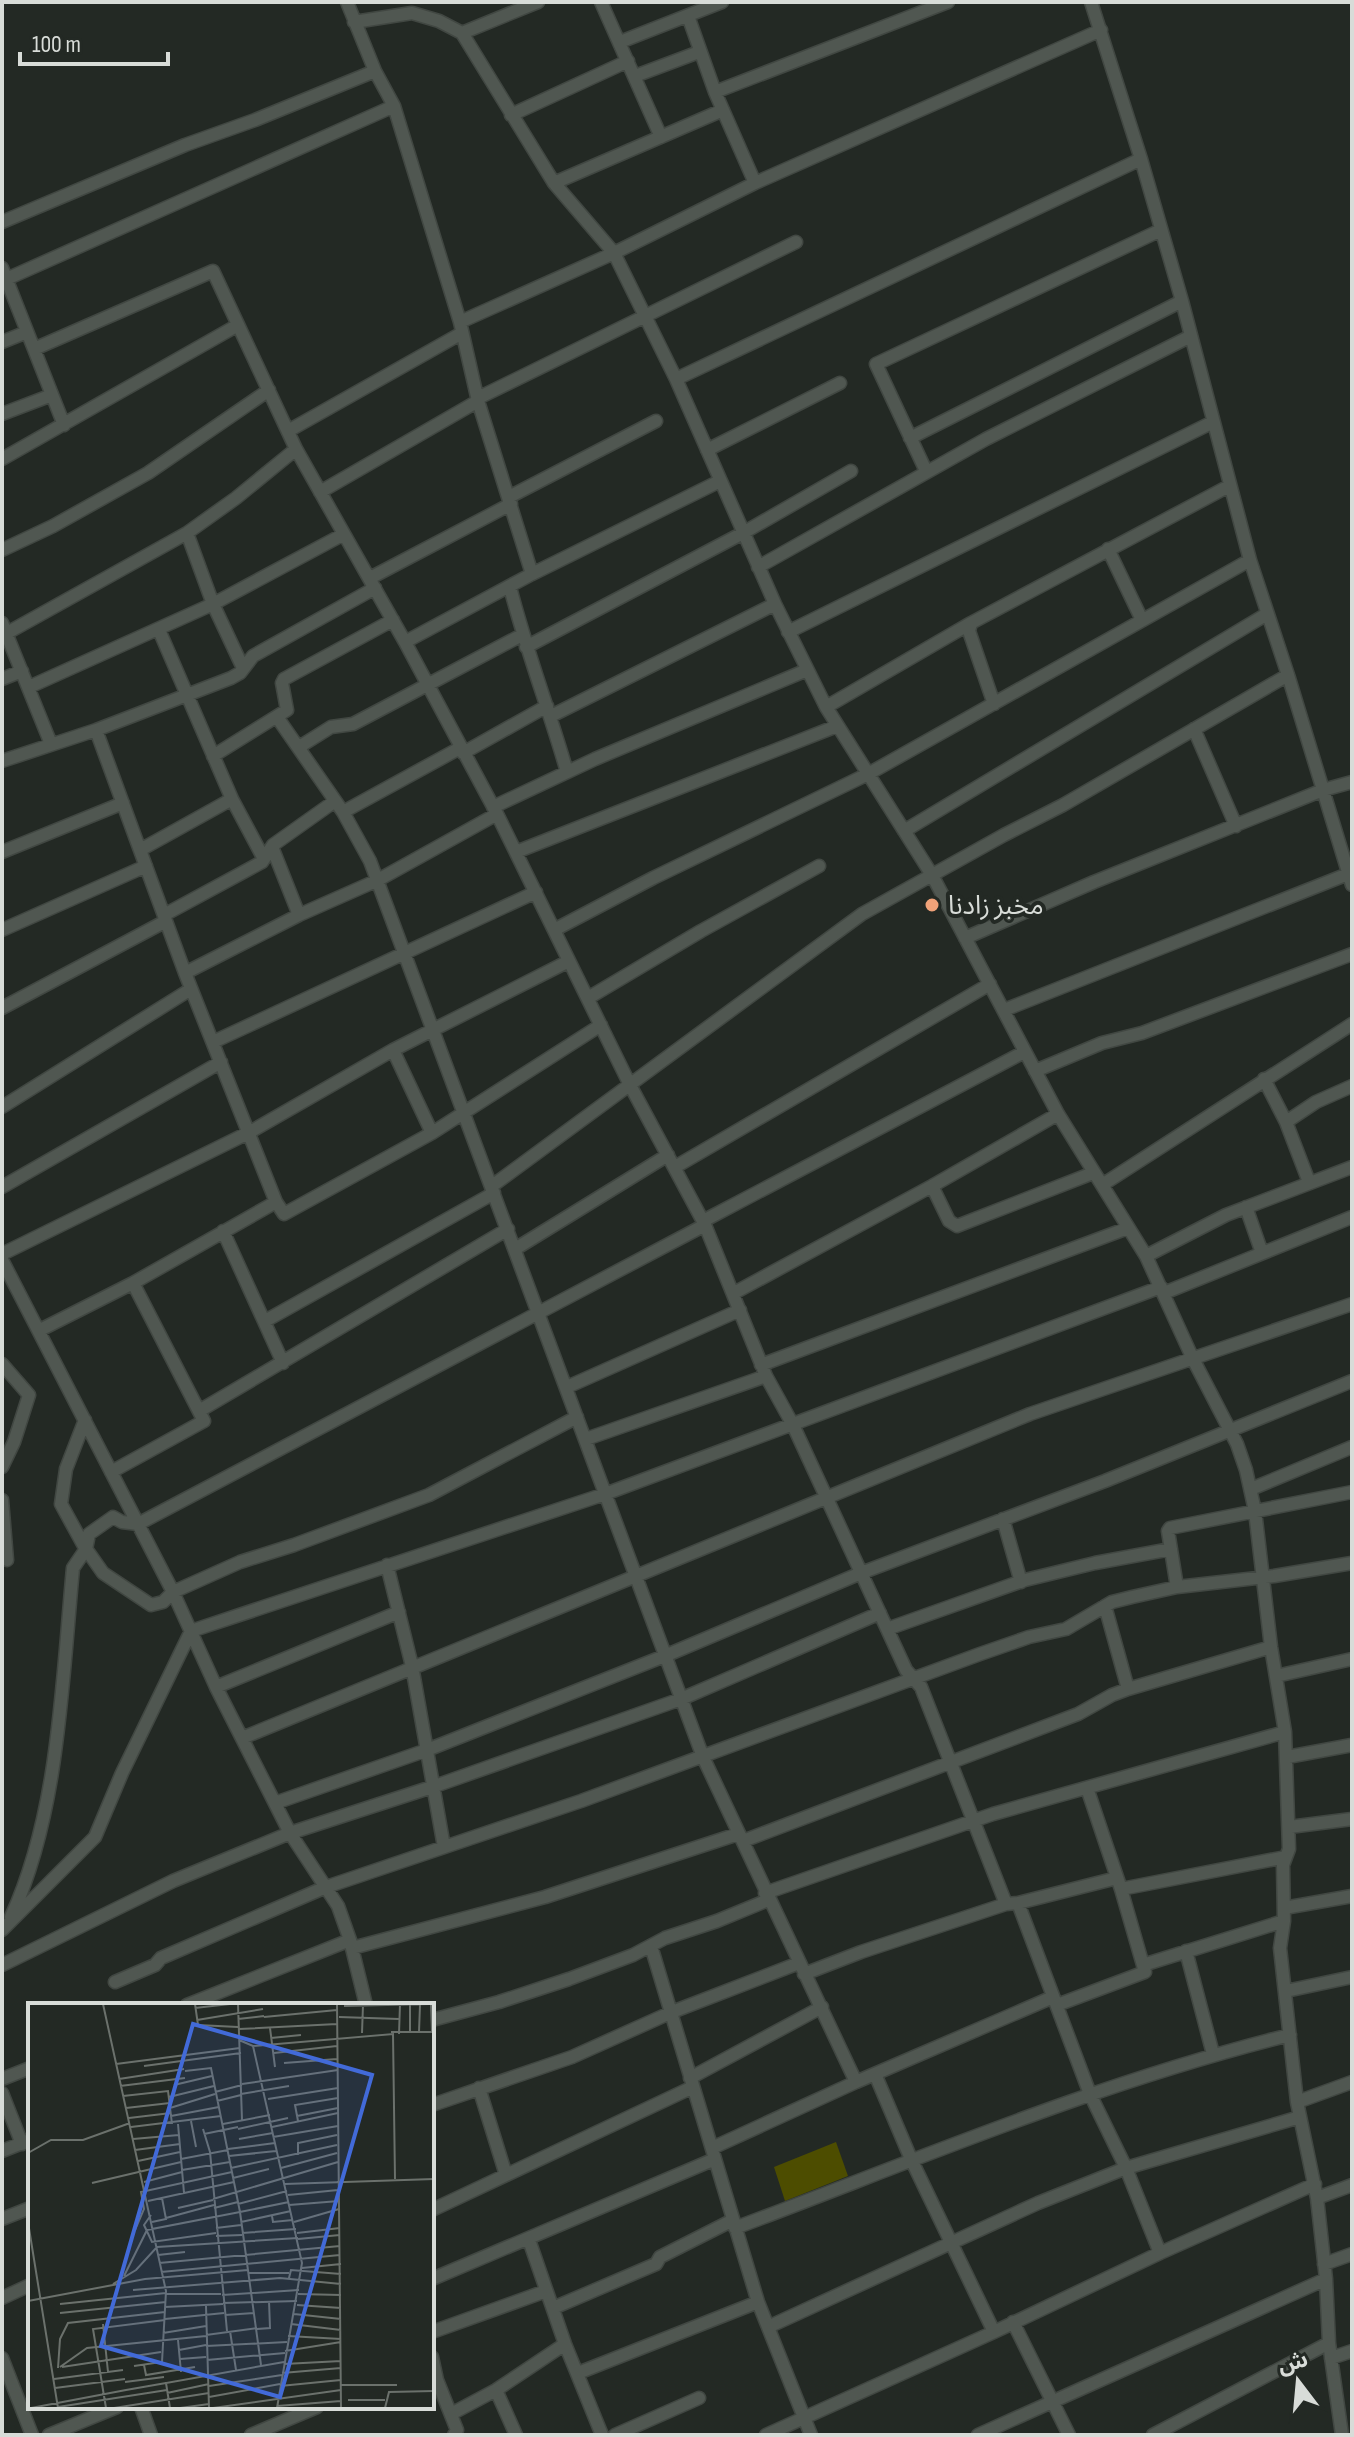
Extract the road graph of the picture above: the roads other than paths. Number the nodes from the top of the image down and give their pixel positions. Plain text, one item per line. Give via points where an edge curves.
1 (347, 2) edge
2 (538, 2) edge
3 (601, 2) edge
4 (722, 2) edge
5 (948, 2) edge
6 (1091, 2) edge
7 (688, 16) junction
8 (354, 22) junction
9 (1101, 30) junction
10 (462, 33) junction
11 (620, 42) junction
12 (699, 52) junction
13 (628, 61) junction
14 (375, 71) junction
15 (635, 76) junction
16 (715, 92) junction
17 (394, 106) junction
18 (723, 110) junction
19 (511, 115) junction
20 (661, 137) junction
21 (1141, 159) junction
22 (554, 183) junction
23 (755, 183) junction
24 (2, 222) edge
25 (1161, 230) junction
26 (796, 242) dead end
27 (614, 253) junction
28 (3, 276) edge
29 (1182, 301) junction
30 (643, 315) junction
31 (238, 325) junction
32 (461, 328) junction
33 (27, 332) junction
34 (1191, 336) junction
35 (2, 342) edge
36 (34, 349) junction
37 (676, 379) junction
38 (840, 383) dead end
39 (269, 390) junction
40 (52, 395) junction
41 (478, 400) junction
42 (2, 414) edge
43 (656, 421) dead end
44 (1213, 422) junction
45 (64, 425) junction
46 (288, 431) junction
47 (910, 438) junction
48 (296, 449) junction
49 (707, 450) junction
50 (2, 459) edge
51 (851, 471) dead end
52 (926, 471) junction
53 (720, 481) junction
54 (1229, 486) junction
55 (320, 492) junction
56 (510, 500) junction
57 (187, 533) junction
58 (743, 533) junction
59 (344, 534) junction
60 (1108, 549) junction
61 (2, 550) edge
62 (1250, 560) junction
63 (758, 567) junction
64 (532, 574) junction
65 (372, 583) junction
66 (510, 587) junction
67 (213, 604) junction
68 (775, 604) junction
69 (1267, 614) junction
70 (393, 620) junction
71 (1142, 620) junction
72 (971, 623) junction
73 (4, 628) edge
74 (159, 630) junction
75 (788, 632) junction
76 (524, 641) junction
77 (405, 642) junction
78 (243, 668) junction
79 (807, 670) junction
80 (22, 671) junction
81 (1288, 675) junction
82 (2, 679) edge
83 (429, 685) junction
84 (29, 687) junction
85 (187, 697) junction
86 (994, 704) junction
87 (826, 707) junction
88 (549, 711) junction
89 (277, 717) junction
90 (837, 726) junction
91 (1194, 729) junction
92 (96, 730) junction
93 (51, 744) junction
94 (299, 747) junction
95 (462, 750) junction
96 (213, 756) junction
97 (2, 761) edge
98 (567, 772) junction
99 (868, 774) junction
100 (1352, 782) edge
101 (1323, 790) junction
102 (232, 799) junction
103 (123, 803) junction
104 (339, 807) junction
105 (495, 811) junction
106 (1236, 826) junction
107 (904, 831) junction
108 (272, 847) junction
109 (140, 850) junction
110 (2, 852) edge
111 (516, 852) junction
112 (264, 859) junction
113 (146, 866) junction
114 (819, 866) dead end
115 (932, 875) junction
116 (378, 880) junction
117 (1350, 880) edge
118 (536, 892) junction
119 (299, 915) junction
120 (165, 918) junction
121 (2, 930) edge
122 (554, 930) junction
123 (965, 938) junction
124 (403, 952) junction
125 (1352, 954) edge
126 (569, 961) junction
127 (185, 973) junction
128 (990, 984) junction
129 (191, 989) junction
130 (588, 998) junction
131 (2, 1008) edge
132 (1004, 1010) junction
133 (1352, 1024) edge
134 (601, 1025) junction
135 (432, 1029) junction
136 (213, 1042) junction
137 (393, 1050) junction
138 (1024, 1052) junction
139 (221, 1062) junction
140 (1035, 1071) junction
141 (1264, 1079) junction
142 (630, 1085) junction
143 (1352, 1086) edge
144 (2, 1107) edge
145 (464, 1111) junction
146 (1058, 1114) junction
147 (1286, 1122) junction
148 (250, 1132) junction
149 (432, 1133) junction
150 (671, 1161) junction
151 (1352, 1167) edge
152 (1093, 1173) junction
153 (1309, 1182) junction
154 (1102, 1185) junction
155 (932, 1186) junction
156 (2, 1187) edge
157 (493, 1190) junction
158 (276, 1202) junction
159 (1246, 1207) junction
160 (1352, 1217) edge
161 (704, 1223) junction
162 (1128, 1228) junction
163 (508, 1229) junction
164 (223, 1231) junction
165 (515, 1249) junction
166 (1262, 1253) junction
167 (2, 1254) edge
168 (1146, 1256) junction
169 (2, 1260) edge
170 (133, 1283) junction
171 (1163, 1290) junction
172 (734, 1293) junction
173 (1352, 1304) edge
174 (740, 1310) junction
175 (539, 1314) junction
176 (265, 1321) junction
177 (40, 1330) junction
178 (1193, 1359) junction
179 (283, 1363) junction
180 (2, 1364) edge
181 (764, 1370) junction
182 (1352, 1381) edge
183 (567, 1387) junction
184 (199, 1411) junction
185 (577, 1417) junction
186 (85, 1420) junction
187 (793, 1425) junction
188 (1229, 1430) junction
189 (586, 1439) junction
190 (1352, 1447) edge
191 (2, 1467) edge
192 (111, 1472) junction
193 (1251, 1489) junction
194 (1352, 1492) edge
195 (605, 1494) junction
196 (826, 1497) junction
197 (2, 1500) edge
198 (1255, 1511) junction
199 (1003, 1519) junction
200 (138, 1524) junction
201 (86, 1549) junction
202 (1171, 1549) junction
203 (7, 1560) dead end
204 (1352, 1563) edge
205 (387, 1565) junction
206 (861, 1573) junction
207 (635, 1574) junction
208 (1262, 1578) junction
209 (1021, 1582) junction
210 (1177, 1587) junction
211 (173, 1592) junction
212 (1105, 1606) junction
213 (399, 1612) junction
214 (880, 1613) junction
215 (887, 1629) junction
216 (191, 1631) junction
217 (1271, 1647) junction
218 (667, 1655) junction
219 (1352, 1659) edge
220 (412, 1666) junction
221 (1276, 1676) junction
222 (914, 1678) junction
223 (216, 1687) junction
224 (1128, 1689) junction
225 (681, 1699) junction
226 (1285, 1732) junction
227 (242, 1738) junction
228 (1352, 1745) edge
229 (427, 1750) junction
230 (703, 1757) junction
231 (1287, 1757) junction
232 (951, 1761) junction
233 (432, 1787) junction
234 (1087, 1788) junction
235 (275, 1803) junction
236 (1352, 1819) edge
237 (973, 1821) junction
238 (1289, 1827) junction
239 (290, 1833) junction
240 (740, 1837) junction
241 (444, 1847) junction
242 (1286, 1857) junction
243 (1119, 1884) junction
244 (326, 1887) junction
245 (767, 1896) junction
246 (1352, 1896) edge
247 (1012, 1904) junction
248 (1284, 1914) junction
249 (5, 1927) edge
250 (351, 1944) junction
251 (651, 1946) junction
252 (1186, 1951) junction
253 (2, 1965) edge
254 (1143, 1965) junction
255 (802, 1969) junction
256 (1352, 1977) edge
257 (115, 1982) dead end
258 (1286, 1991) junction
259 (1055, 2001) junction
260 (192, 2003) edge
261 (364, 2003) edge
262 (822, 2007) junction
263 (672, 2012) junction
264 (434, 2019) edge
265 (1290, 2035) junction
266 (1213, 2054) junction
267 (28, 2069) edge
268 (875, 2074) junction
269 (2, 2079) edge
270 (856, 2082) junction
271 (1352, 2082) edge
272 (692, 2083) junction
273 (479, 2088) junction
274 (2, 2093) edge
275 (1090, 2094) junction
276 (1297, 2102) junction
277 (434, 2104) edge
278 (1300, 2117) junction
279 (26, 2142) edge
280 (2, 2151) edge
281 (714, 2154) junction
282 (911, 2159) junction
283 (1126, 2168) junction
284 (506, 2175) junction
285 (1315, 2184) junction
286 (1352, 2185) edge
287 (1317, 2198) junction
288 (28, 2209) edge
289 (434, 2209) edge
290 (2, 2219) edge
291 (734, 2224) junction
292 (529, 2240) junction
293 (949, 2242) junction
294 (1160, 2253) junction
295 (1352, 2254) edge
296 (1324, 2264) junction
297 (434, 2278) edge
298 (1326, 2279) junction
299 (28, 2286) edge
300 (546, 2291) junction
301 (2, 2298) edge
302 (758, 2302) junction
303 (553, 2308) junction
304 (1013, 2322) junction
305 (768, 2327) junction
306 (434, 2331) edge
307 (994, 2332) junction
308 (1329, 2343) junction
309 (565, 2344) junction
310 (1352, 2351) edge
311 (2, 2358) edge
312 (1331, 2358) junction
313 (434, 2366) edge
314 (578, 2373) junction
315 (496, 2390) junction
316 (699, 2398) dead end
317 (1052, 2401) junction
318 (76, 2409) edge
319 (112, 2409) edge
320 (142, 2409) edge
321 (312, 2409) edge
322 (451, 2414) junction
323 (805, 2417) junction
324 (81, 2421) junction
325 (1344, 2433) edge
326 (32, 2435) edge
327 (49, 2435) edge
328 (151, 2435) edge
329 (251, 2435) edge
330 (454, 2435) edge
331 (516, 2435) edge
332 (602, 2435) edge
333 (615, 2435) edge
334 (766, 2435) edge
335 (811, 2435) edge
336 (978, 2435) edge
337 (1069, 2435) edge
338 (1153, 2435) edge

1 - 8 street
2 - 10 street
3 - 11 street
4 - 7 street
5 - 16 street
6 - 9 street
7 - 11 street
7 - 12 street
8 - 10 street via 412,13
8 - 14 street
9 - 21 street
9 - 23 street
10 - 19 street
11 - 13 street
12 - 15 street
12 - 16 street
13 - 15 street
13 - 19 street
14 - 17 street
14 - 24 street
15 - 20 street
16 - 18 street
17 - 28 street
17 - 32 street
18 - 20 street
18 - 23 street
19 - 22 street
20 - 22 street
21 - 25 street
21 - 37 street
22 - 27 street
23 - 27 street
25 - 29 street
25 - 47 street via 876,364
26 - 30 street
27 - 30 street
27 - 32 street
28 - 33 street
29 - 34 street
29 - 47 street
30 - 37 street
30 - 41 street
31 - 36 street via 213,271
31 - 39 street
31 - 45 street
32 - 41 street
32 - 46 street
33 - 35 street
33 - 36 street
34 - 44 street
34 - 52 street
36 - 40 street
37 - 49 street
38 - 49 street
39 - 46 street
39 - 61 street via 148,473
40 - 42 street
40 - 45 street
41 - 55 street
41 - 56 street
43 - 56 street
44 - 54 street
44 - 75 street
45 - 50 street
46 - 48 street
47 - 52 street
48 - 55 street
48 - 57 street
49 - 53 street
51 - 58 street
52 - 63 street
53 - 58 street
53 - 64 street
54 - 60 street
54 - 62 street
55 - 59 street
56 - 64 street
56 - 65 street
57 - 67 street
57 - 73 street
58 - 63 street
58 - 76 street
59 - 65 street
59 - 67 street
60 - 71 street
60 - 72 street
62 - 69 street
62 - 71 street
63 - 68 street
64 - 66 street
65 - 70 street
65 - 78 street via 253,656
66 - 76 street
66 - 77 street
67 - 74 street
67 - 78 street
68 - 75 street
68 - 88 street
69 - 81 street
69 - 107 street
70 - 77 street
70 - 89 street via 284,679 287,710
71 - 86 street
72 - 86 street via 969,631
72 - 87 street
73 - 80 street
74 - 84 street
74 - 85 street
75 - 79 street
76 - 83 street
76 - 88 street
77 - 83 street
78 - 85 street
79 - 87 street
79 - 98 street
80 - 82 street
80 - 84 street
81 - 91 street
81 - 101 street
83 - 94 street via 353,724 331,727
83 - 95 street
84 - 93 street
85 - 92 street
85 - 96 street
86 - 99 street
87 - 90 street
88 - 95 street
88 - 98 street
89 - 94 street
89 - 96 street
90 - 99 street
90 - 111 street
91 - 106 street
91 - 115 street
92 - 93 street
92 - 103 street
93 - 97 street
94 - 104 street
95 - 104 street
95 - 105 street
96 - 102 street
98 - 105 street
99 - 107 street
99 - 122 street
100 - 101 street
101 - 106 street
101 - 117 street
102 - 109 street
102 - 112 street
103 - 109 street
103 - 110 street
104 - 108 street
104 - 116 street
105 - 111 street
105 - 116 street
106 - 123 street
107 - 115 street
108 - 112 street
108 - 119 street
109 - 113 street
111 - 118 street
112 - 120 street
113 - 120 street
113 - 121 street
114 - 130 street
115 - 123 street
115 - 142 street via 862,914
116 - 119 street
116 - 124 street
117 - 132 street
118 - 122 street
118 - 124 street
119 - 127 street
120 - 127 street
120 - 131 street
122 - 126 street
123 - 128 street
124 - 135 street
124 - 136 street
125 - 140 street
126 - 130 street
126 - 135 street
127 - 129 street
128 - 132 street
128 - 150 street
129 - 136 street
129 - 144 street
130 - 134 street
132 - 138 street
133 - 141 street
134 - 142 street
134 - 145 street
135 - 137 street
135 - 145 street
136 - 139 street
137 - 148 street
137 - 149 street
138 - 140 street
138 - 161 street
139 - 148 street
139 - 156 street
140 - 146 street
141 - 147 street
141 - 154 street
142 - 150 street
142 - 157 street
143 - 147 street
145 - 149 street
145 - 157 street
146 - 152 street
146 - 155 street
147 - 153 street
148 - 158 street
148 - 167 street
149 - 158 street via 289,1214
150 - 161 street
150 - 165 street
151 - 153 street
152 - 154 street
152 - 155 street via 957,1226 949,1221
153 - 159 street
154 - 162 street
155 - 172 street
157 - 163 street
157 - 176 street
158 - 164 street
159 - 166 street
159 - 168 street
160 - 166 street
161 - 172 street
161 - 175 street
162 - 168 street
162 - 181 street
163 - 165 street
163 - 179 street
164 - 170 street
164 - 176 street
165 - 175 street
166 - 171 street
168 - 171 street
169 - 177 street
170 - 177 street
170 - 184 street
171 - 178 street
171 - 187 street
172 - 174 street
173 - 178 street
174 - 181 street
174 - 183 street
175 - 183 street
175 - 200 street
176 - 179 street
177 - 186 street
178 - 188 street
178 - 196 street via 1030,1414
179 - 184 street
180 - 191 street via 29,1395
181 - 187 street
181 - 189 street
182 - 188 street
183 - 185 street
184 - 192 street via 204,1421
185 - 189 street
185 - 211 street via 429,1495 240,1562
186 - 192 street
186 - 201 street via 66,1469 61,1504
187 - 195 street
187 - 196 street
188 - 193 street
188 - 199 street
189 - 195 street
190 - 193 street
192 - 200 street
193 - 198 street
194 - 198 street
195 - 205 street
195 - 207 street
196 - 206 street
196 - 207 street
197 - 203 street
198 - 202 street via 1170,1528
198 - 208 street
199 - 206 street
199 - 209 street
200 - 201 street via 113,1517 89,1534
200 - 211 street
201 - 211 street via 103,1573 151,1605
201 - 249 street via 73,1568 48,1796 27,1883
202 - 209 street
202 - 210 street
204 - 208 street
205 - 213 street
205 - 216 street
206 - 214 street
206 - 218 street
207 - 218 street
207 - 220 street
208 - 210 street
208 - 217 street
209 - 215 street
210 - 212 street
211 - 216 street
212 - 222 street via 1066,1629
212 - 224 street
213 - 220 street
213 - 223 street
214 - 215 street
214 - 225 street
215 - 222 street
216 - 223 street
216 - 249 street via 95,1837
217 - 221 street
217 - 224 street
218 - 225 street
218 - 229 street
219 - 221 street
220 - 227 street
220 - 229 street
221 - 226 street
222 - 230 street
222 - 232 street
223 - 227 street
224 - 232 street via 1078,1714
225 - 230 street
225 - 233 street
226 - 231 street
226 - 234 street
227 - 235 street
228 - 231 street
229 - 233 street
229 - 235 street
230 - 240 street
230 - 241 street
231 - 238 street
232 - 237 street
232 - 240 street
233 - 239 street
233 - 241 street
234 - 237 street
234 - 243 street
235 - 239 street
236 - 238 street
237 - 245 street
237 - 247 street
238 - 242 street
239 - 244 street
239 - 253 street via 173,1881
240 - 245 street
240 - 250 street via 545,1897
241 - 244 street
242 - 243 street
242 - 248 street
243 - 247 street
243 - 254 street
244 - 250 street
244 - 257 street
245 - 251 street
245 - 255 street
246 - 248 street
247 - 255 street
247 - 259 street
248 - 252 street
248 - 258 street via 1280,1948
250 - 260 street
250 - 261 street
251 - 263 street
251 - 264 street via 548,1986
252 - 254 street
252 - 266 street
254 - 259 street via 1144,1974
255 - 262 street
255 - 263 street
256 - 258 street
258 - 265 street
259 - 268 street
259 - 275 street
262 - 270 street
262 - 272 street
263 - 272 street
263 - 273 street via 572,2057
265 - 266 street
265 - 276 street
266 - 275 street
267 - 269 street
268 - 270 street
268 - 282 street
270 - 281 street
271 - 276 street
272 - 281 street
272 - 284 street
273 - 277 street
273 - 284 street
274 - 279 street
275 - 282 street
275 - 283 street
276 - 278 street
278 - 283 street
278 - 285 street
279 - 280 street
281 - 291 street
281 - 292 street
282 - 291 street
282 - 293 street
283 - 293 street
283 - 294 street
284 - 289 street
285 - 287 street
285 - 294 street
286 - 287 street
287 - 296 street
288 - 290 street
291 - 302 street
291 - 303 street
292 - 297 street
292 - 300 street
293 - 305 street
293 - 307 street
294 - 304 street
295 - 296 street
296 - 298 street
298 - 308 street
298 - 317 street
299 - 301 street
300 - 303 street
300 - 306 street
302 - 305 street
302 - 314 street
303 - 309 street
304 - 307 street
304 - 317 street
305 - 323 street
307 - 323 street
308 - 312 street
308 - 338 street
309 - 314 street
309 - 315 street
310 - 312 street
311 - 326 street
312 - 325 street
313 - 322 street
314 - 332 street
315 - 322 street
315 - 331 street
316 - 333 street
317 - 336 street
317 - 337 street
318 - 324 street
319 - 324 street
320 - 328 street
321 - 329 street
322 - 330 street
323 - 334 street
323 - 335 street
324 - 327 street

